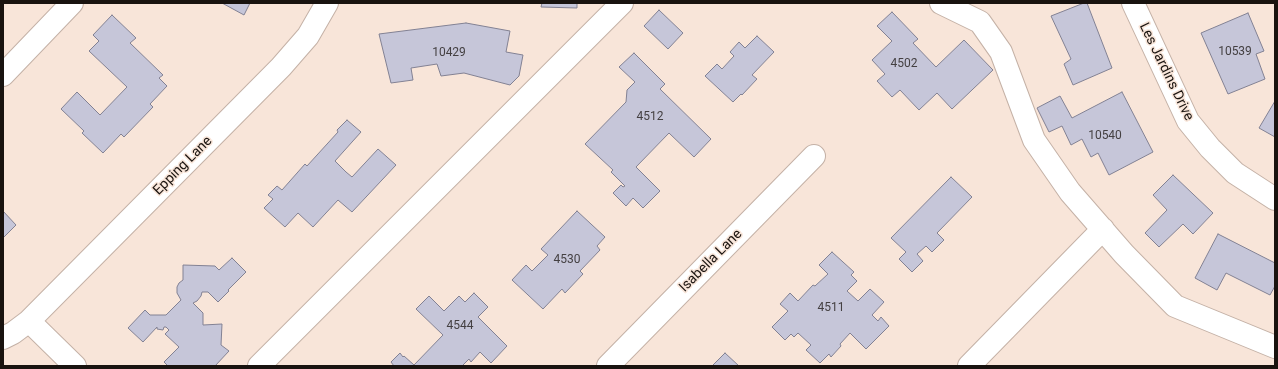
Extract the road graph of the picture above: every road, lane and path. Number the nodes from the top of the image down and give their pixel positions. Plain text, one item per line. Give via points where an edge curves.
1 (72, 3) edge
2 (327, 3) edge
3 (622, 3) edge
4 (940, 3) edge
5 (1133, 3) edge
6 (3, 76) edge
7 (814, 156) dead end
8 (1275, 199) edge
9 (1102, 229) junction
10 (29, 321) junction
11 (3, 338) edge
12 (1275, 347) edge
13 (75, 366) edge
14 (259, 366) edge
15 (608, 366) edge
16 (969, 366) edge

1 - 6 street
2 - 10 street, Epping Lane via 308,36 281,67
3 - 14 street
4 - 9 street via 980,22 1001,52 1034,140 1070,192
5 - 8 street, Les Jardins Drive via 1188,121 1235,173
7 - 15 street, Isabella Lane
9 - 12 street via 1175,306
9 - 16 street
10 - 11 street, Epping Lane
10 - 13 street

